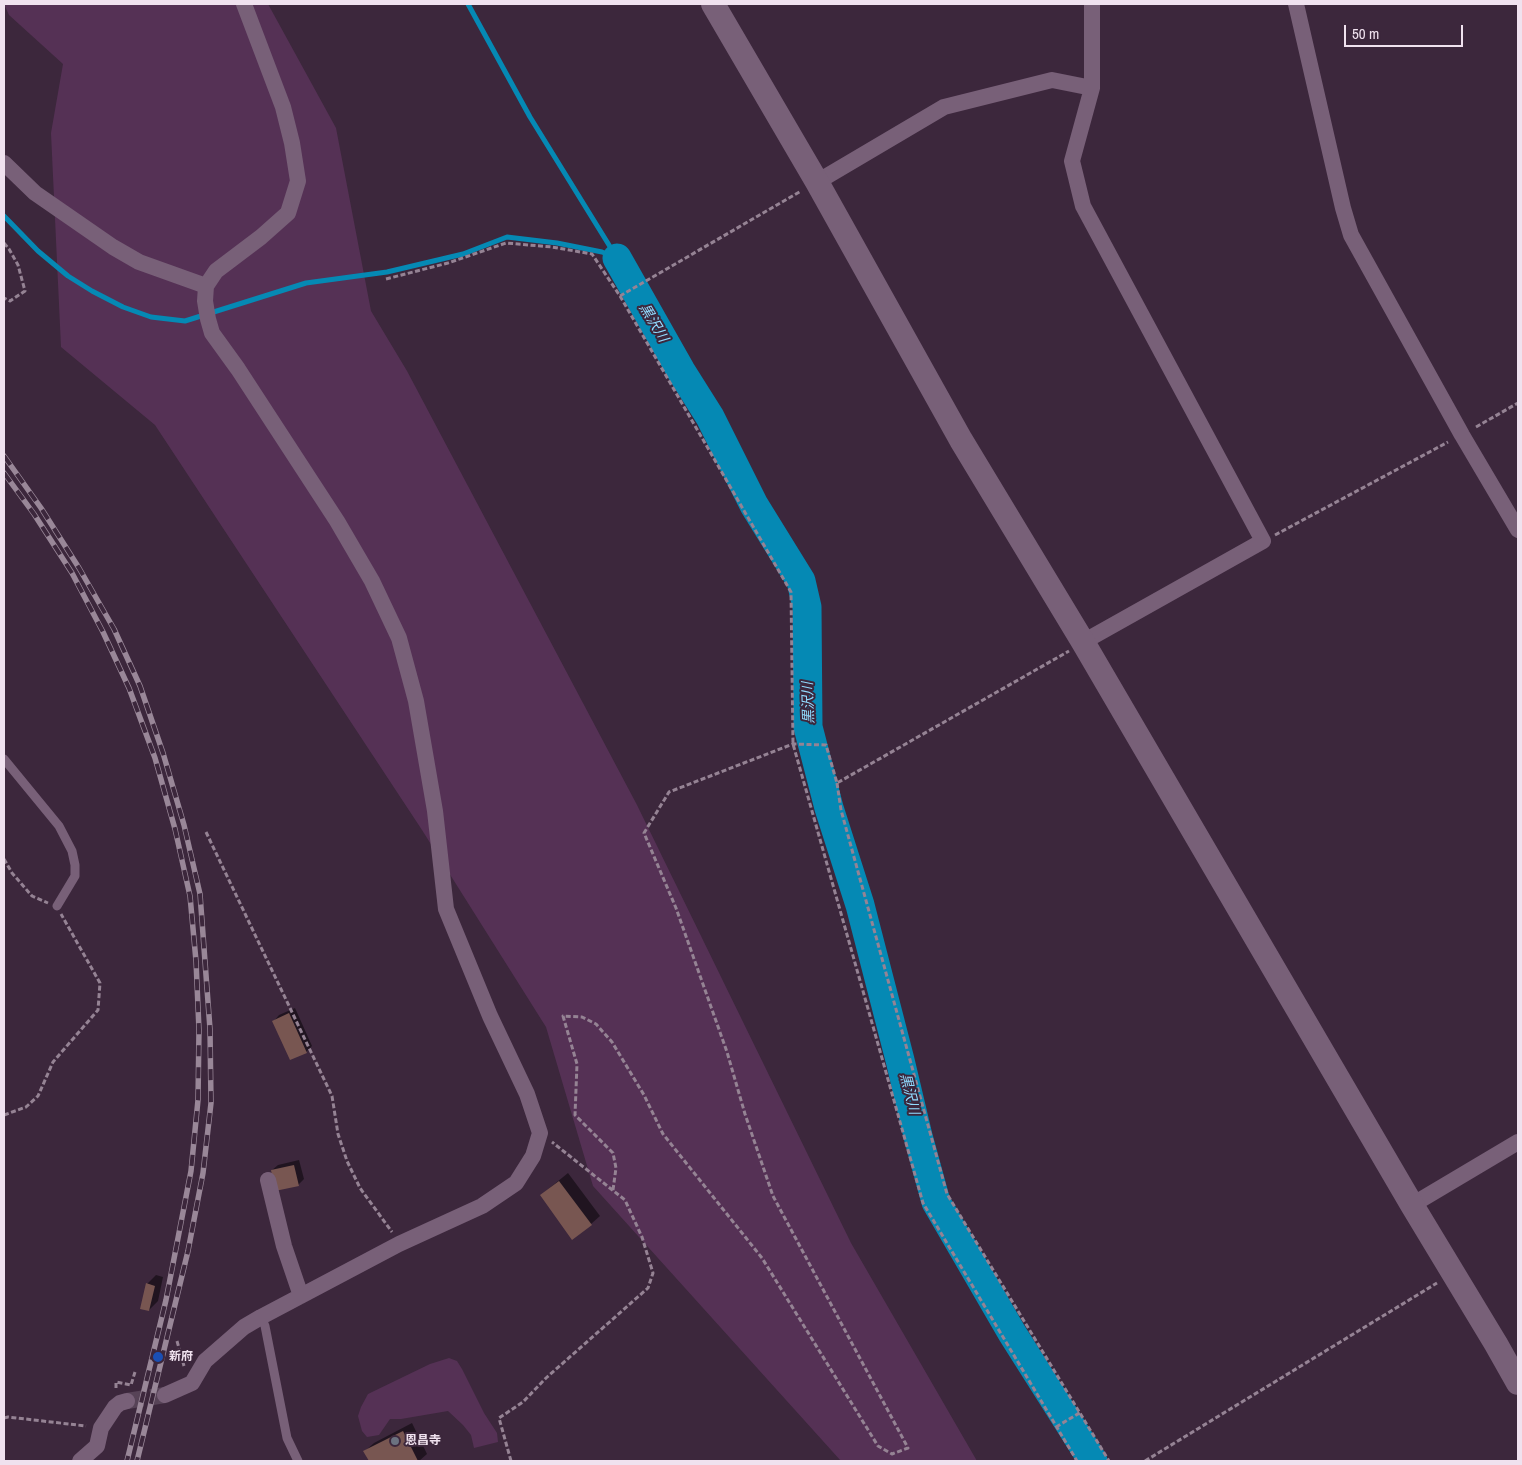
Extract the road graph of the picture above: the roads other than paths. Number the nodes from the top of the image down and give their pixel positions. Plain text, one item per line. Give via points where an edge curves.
1 (244, 4) edge
2 (712, 4) edge
3 (1092, 4) edge
4 (1296, 4) edge
5 (1092, 88) junction
6 (4, 163) edge
7 (817, 182) junction
8 (206, 286) junction
9 (1518, 530) edge
10 (1083, 642) junction
11 (4, 758) edge
12 (57, 906) road end
13 (1518, 1142) edge
14 (268, 1180) dead end
15 (1412, 1205) junction
16 (301, 1296) junction
17 (261, 1317) junction
18 (1518, 1383) edge
19 (166, 1395) tunnel mouth
20 (127, 1401) tunnel mouth
21 (80, 1461) edge
22 (298, 1461) edge

1 - 8 street via 284,107 298,181 288,212 216,271
2 - 7 street
3 - 5 street
4 - 9 street via 1352,235
5 - 7 street via 1052,80 944,107
5 - 10 street via 1072,161 1083,206 1263,541
6 - 8 street via 35,193 112,247 140,262
7 - 10 street via 961,440
8 - 16 street via 205,301 212,333 337,521 372,581 399,638 416,701 435,811 446,909 490,1016 527,1094 540,1133 533,1156 516,1183 482,1206 399,1244
10 - 15 street
11 - 12 lane via 59,826 72,851 75,876
13 - 15 street
14 - 16 street via 284,1246
15 - 18 street
16 - 17 street
17 - 19 street via 244,1327 205,1361 192,1383
17 - 22 lane via 287,1438
20 - 21 street via 115,1407 101,1428 97,1446

